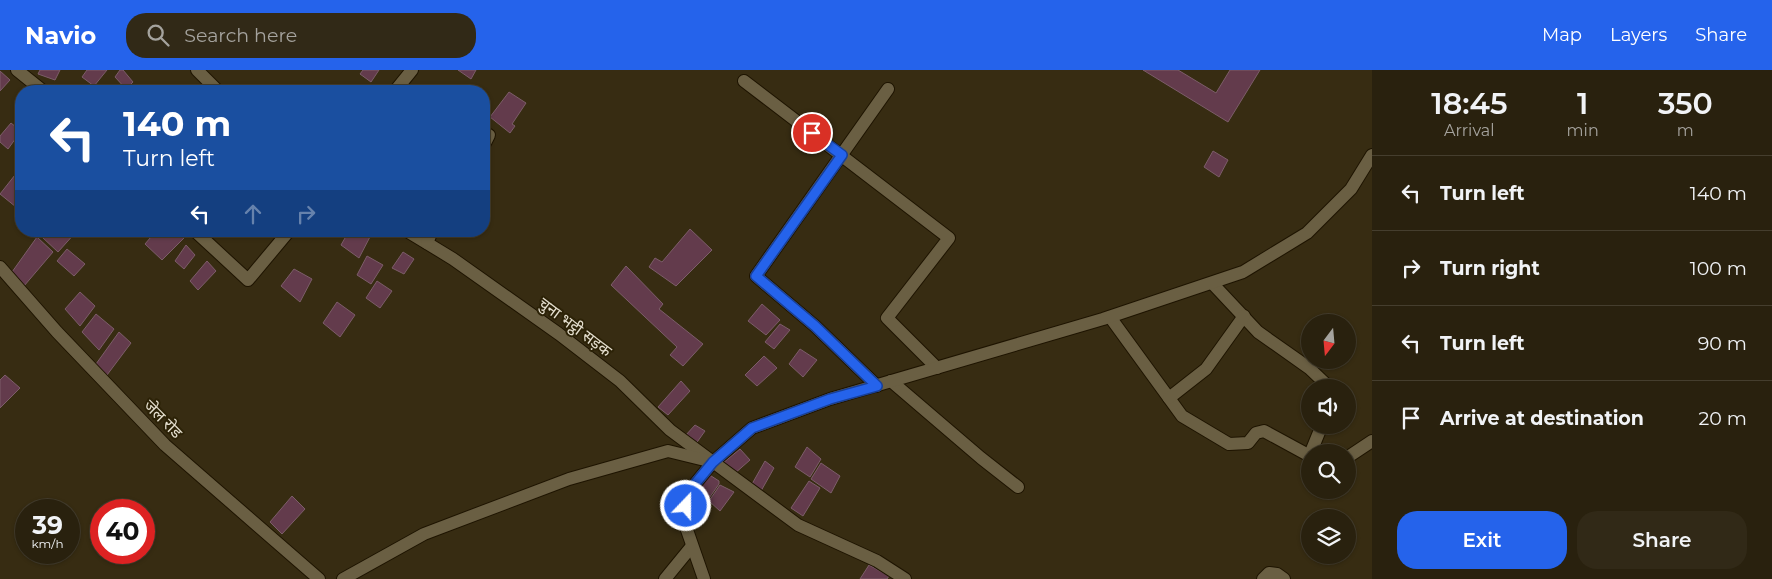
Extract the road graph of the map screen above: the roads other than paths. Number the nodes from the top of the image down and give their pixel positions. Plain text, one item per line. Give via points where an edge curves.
1 (17, 70) edge
2 (197, 70) edge
3 (412, 70) edge
4 (744, 81) dead end
5 (36, 85) edge
6 (212, 85) edge
7 (400, 85) edge
8 (888, 89) dead end
9 (842, 155) junction
10 (1372, 155) edge
11 (201, 237) edge
12 (284, 237) edge
13 (416, 237) edge
14 (430, 237) edge
15 (427, 244) junction
16 (0, 267) edge
17 (1212, 283) junction
18 (1244, 316) junction
19 (1110, 317) junction
20 (937, 368) junction
21 (1321, 379) edge
22 (891, 381) junction
23 (877, 386) junction
24 (1169, 398) junction
25 (1372, 441) edge
26 (1301, 450) edge
27 (1356, 452) edge
28 (713, 462) junction
29 (1018, 487) dead end
30 (692, 546) junction
31 (319, 579) edge
32 (343, 579) edge
33 (666, 579) edge
34 (704, 579) edge
35 (905, 579) edge
36 (1264, 579) edge
37 (1284, 579) edge

1 - 5 street
2 - 6 street
3 - 7 street
4 - 9 street
8 - 9 street
9 - 20 street via 949,238 888,318
9 - 23 street via 756,276 815,326
10 - 17 street via 1351,189 1307,233 1243,272
11 - 12 street via 248,280
13 - 15 street, चुना भट्ठी सड़क
14 - 15 street
15 - 28 street, चुना भट्ठी सड़क via 559,334 620,381 670,430
16 - 31 street, जेल रोड via 165,446
17 - 18 street
17 - 19 street
18 - 21 street via 1258,332
18 - 24 street via 1206,369
19 - 20 street
19 - 24 street
20 - 22 street
22 - 23 street
22 - 29 street
23 - 28 street via 830,399 752,428
24 - 26 street via 1182,416 1229,444 1248,443 1256,433 1264,431
25 - 27 street
28 - 30 street via 690,490 686,506 687,530
28 - 32 street via 668,451 569,480 424,534
28 - 35 street, चुना भट्ठी सड़क via 798,525 877,561
30 - 33 street
30 - 34 street
36 - 37 street via 1269,573

